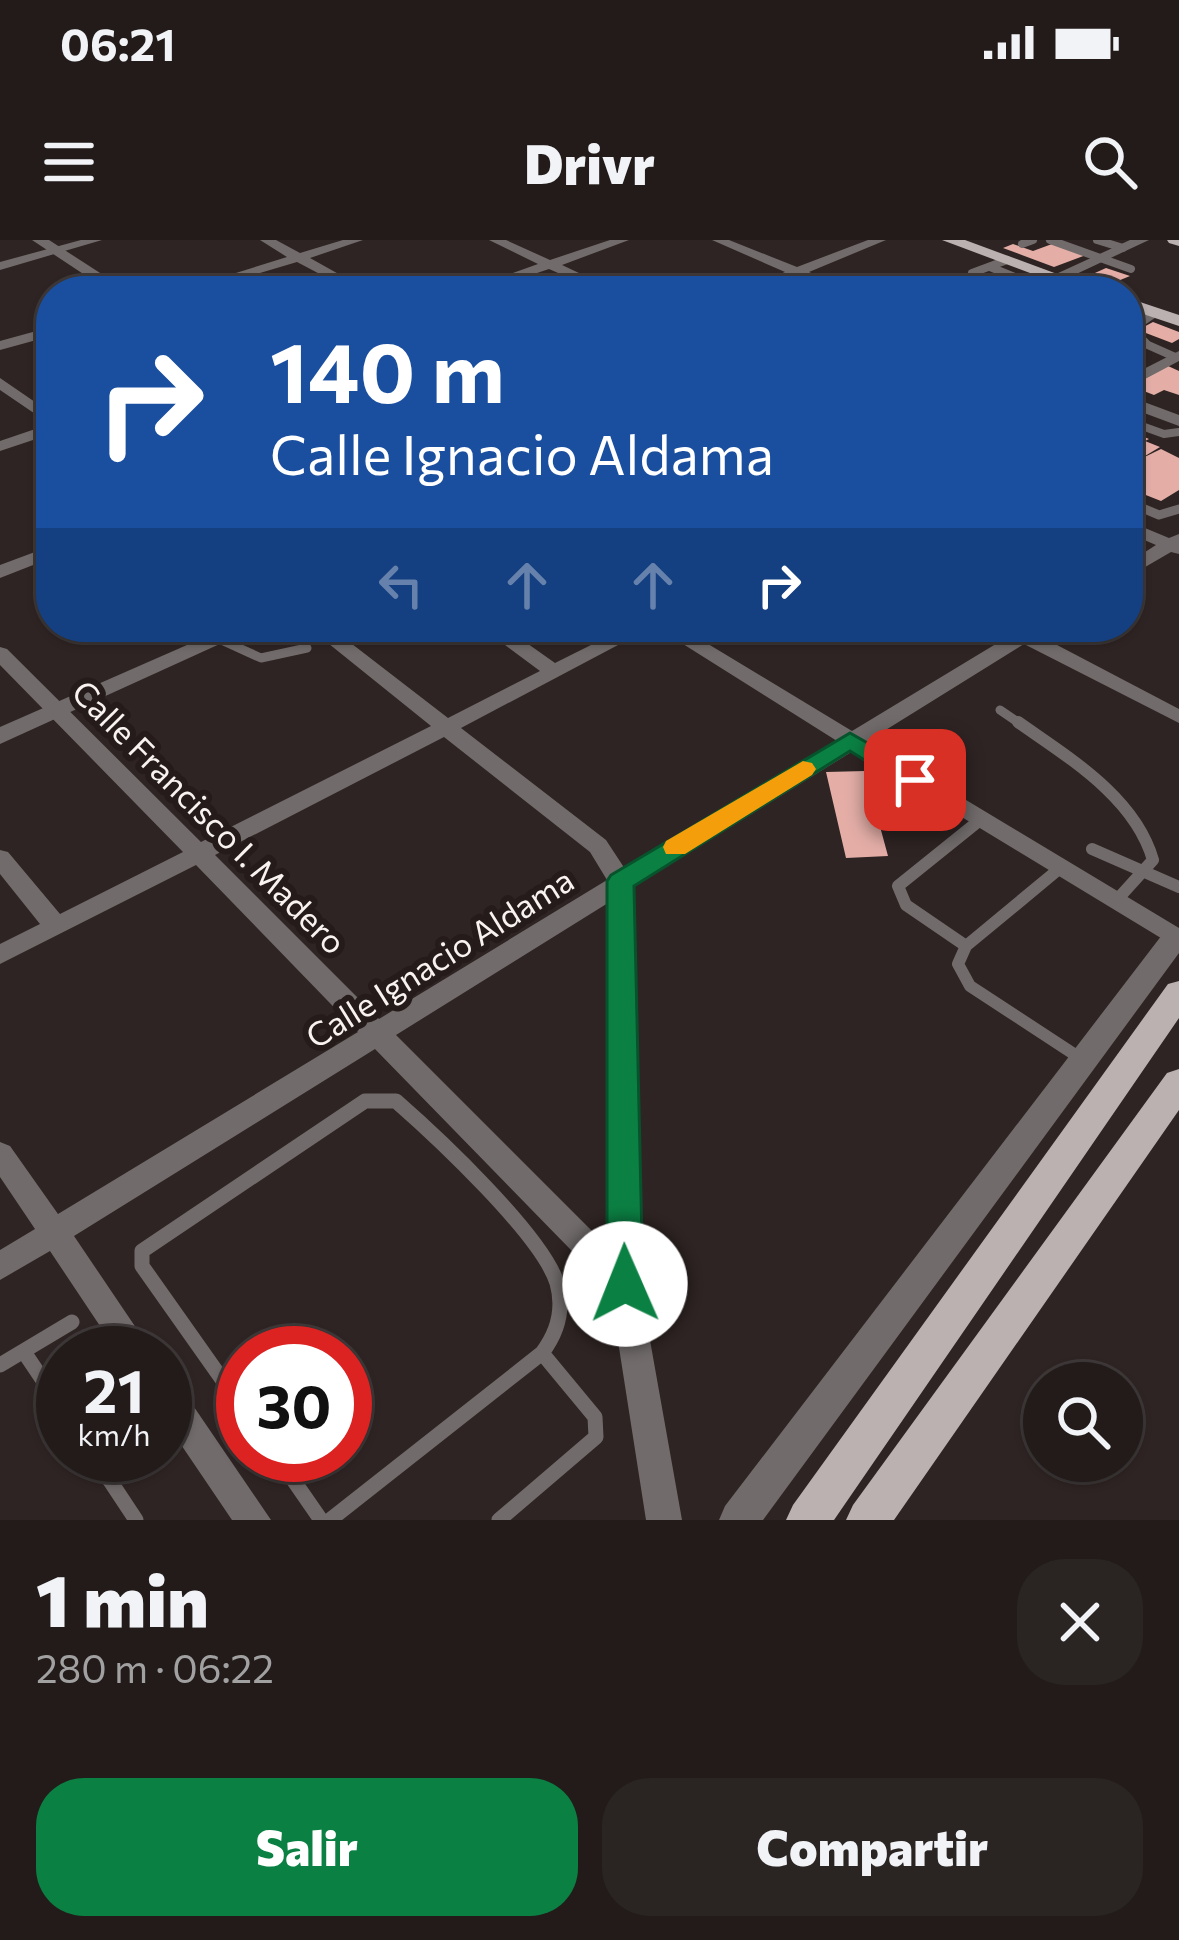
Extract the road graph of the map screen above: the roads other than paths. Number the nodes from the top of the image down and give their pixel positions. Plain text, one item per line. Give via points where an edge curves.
1 (39, 240) edge
2 (96, 240) edge
3 (266, 240) edge
4 (357, 240) edge
5 (495, 240) edge
6 (623, 240) edge
7 (718, 240) edge
8 (880, 240) edge
9 (950, 240) edge
10 (1033, 240) edge
11 (1050, 240) edge
12 (1097, 240) edge
13 (1142, 240) edge
14 (1022, 244) dead end
15 (1123, 248) junction
16 (56, 251) junction
17 (298, 257) junction
18 (1101, 258) junction
19 (998, 263) junction
20 (550, 264) junction
21 (0, 266) edge
22 (1131, 269) dead end
23 (798, 272) junction
24 (96, 276) edge
25 (235, 276) edge
26 (334, 276) edge
27 (514, 276) edge
28 (577, 276) edge
29 (787, 276) edge
30 (808, 276) edge
31 (979, 276) edge
32 (1014, 276) edge
33 (1048, 276) edge
34 (1060, 276) edge
35 (1143, 309) edge
36 (1155, 313) junction
37 (1143, 321) edge
38 (1179, 321) edge
39 (36, 335) edge
40 (1143, 340) edge
41 (0, 346) edge
42 (1177, 356) edge
43 (1143, 375) edge
44 (0, 383) edge
45 (1143, 407) edge
46 (36, 412) edge
47 (1179, 421) edge
48 (1143, 426) edge
49 (36, 430) edge
50 (1179, 433) edge
51 (0, 446) edge
52 (1143, 508) edge
53 (1179, 508) edge
54 (1143, 532) edge
55 (1176, 544) edge
56 (36, 558) edge
57 (1143, 563) edge
58 (0, 572) edge
59 (212, 642) edge
60 (224, 642) edge
61 (305, 642) edge
62 (319, 642) edge
63 (513, 642) edge
64 (611, 642) edge
65 (690, 642) edge
66 (1003, 642) edge
67 (1044, 642) edge
68 (0, 653) edge
69 (553, 670) junction
70 (58, 710) junction
71 (1000, 710) dead end
72 (1179, 717) edge
73 (443, 727) junction
74 (0, 736) edge
75 (850, 740) junction
76 (980, 820) junction
77 (1092, 849) dead end
78 (199, 851) junction
79 (0, 858) edge
80 (1059, 869) junction
81 (1141, 874) junction
82 (620, 881) junction
83 (1179, 887) edge
84 (1115, 902) junction
85 (55, 926) junction
86 (1177, 939) edge
87 (966, 946) junction
88 (0, 956) edge
89 (1179, 993) edge
90 (380, 1034) junction
91 (1084, 1060) junction
92 (1179, 1083) edge
93 (0, 1154) edge
94 (55, 1234) junction
95 (0, 1266) edge
96 (625, 1284) junction
97 (72, 1322) dead end
98 (118, 1326) edge
99 (24, 1352) junction
100 (542, 1353) junction
101 (0, 1365) edge
102 (36, 1370) edge
103 (216, 1370) edge
104 (192, 1432) edge
105 (111, 1482) edge
106 (297, 1482) edge
107 (136, 1520) edge
108 (253, 1520) edge
109 (326, 1520) edge
110 (499, 1520) edge
111 (664, 1520) edge
112 (739, 1520) edge
113 (808, 1520) edge
114 (868, 1520) edge

1 - 16 street
2 - 16 street
3 - 17 street
4 - 17 street
5 - 20 street
6 - 20 street
7 - 23 street
8 - 23 street
9 - 19 main road
10 - 14 lane
11 - 18 lane
12 - 15 lane
13 - 15 street
15 - 18 street
16 - 21 street
16 - 24 street
17 - 25 street
17 - 26 street
18 - 22 lane
18 - 34 street
19 - 31 lane via 972,273
19 - 32 lane
19 - 33 main road
20 - 27 street
20 - 28 street
23 - 29 street
23 - 30 street
35 - 36 main road
36 - 37 lane
36 - 38 main road
39 - 41 street
40 - 42 lane
42 - 43 street
44 - 46 street
45 - 47 street
48 - 50 lane
49 - 51 street
52 - 53 lane via 1159,515
54 - 55 street
55 - 57 street
56 - 58 street
59 - 70 street
60 - 61 lane via 263,662
62 - 73 street
63 - 69 street
64 - 69 street
65 - 75 street
66 - 75 street, Calle Ignacio Aldama
67 - 72 street
68 - 70 street, Calle Francisco I. Madero
69 - 73 street
70 - 74 street
70 - 78 street, Calle Francisco I. Madero
71 - 81 lane via 1126,810 1152,850
73 - 78 street
73 - 82 street via 598,846
75 - 76 street
75 - 82 street, Calle Ignacio Aldama
76 - 80 street
76 - 87 lane via 898,886 906,904
77 - 81 lane
78 - 85 street
78 - 90 street, Calle Francisco I. Madero
79 - 85 street
80 - 84 street
80 - 87 lane
81 - 83 lane
81 - 84 lane
82 - 90 street, Calle Ignacio Aldama
82 - 96 street
84 - 86 street
85 - 88 street
86 - 91 street
87 - 91 lane via 958,964 970,986
89 - 113 main road
90 - 94 street, Calle Ignacio Aldama
90 - 96 street, Calle Francisco I. Madero
91 - 112 street
92 - 114 main road
93 - 94 street
94 - 95 street, Calle Ignacio Aldama
94 - 98 street
96 - 111 street
97 - 99 lane
99 - 101 lane
99 - 102 lane
100 - 103 lane via 554,1340 560,1309 549,1266 401,1105 373,1098 142,1251 142,1266
100 - 109 lane
100 - 110 lane via 596,1418 596,1437
104 - 108 street
105 - 107 lane
106 - 109 lane

